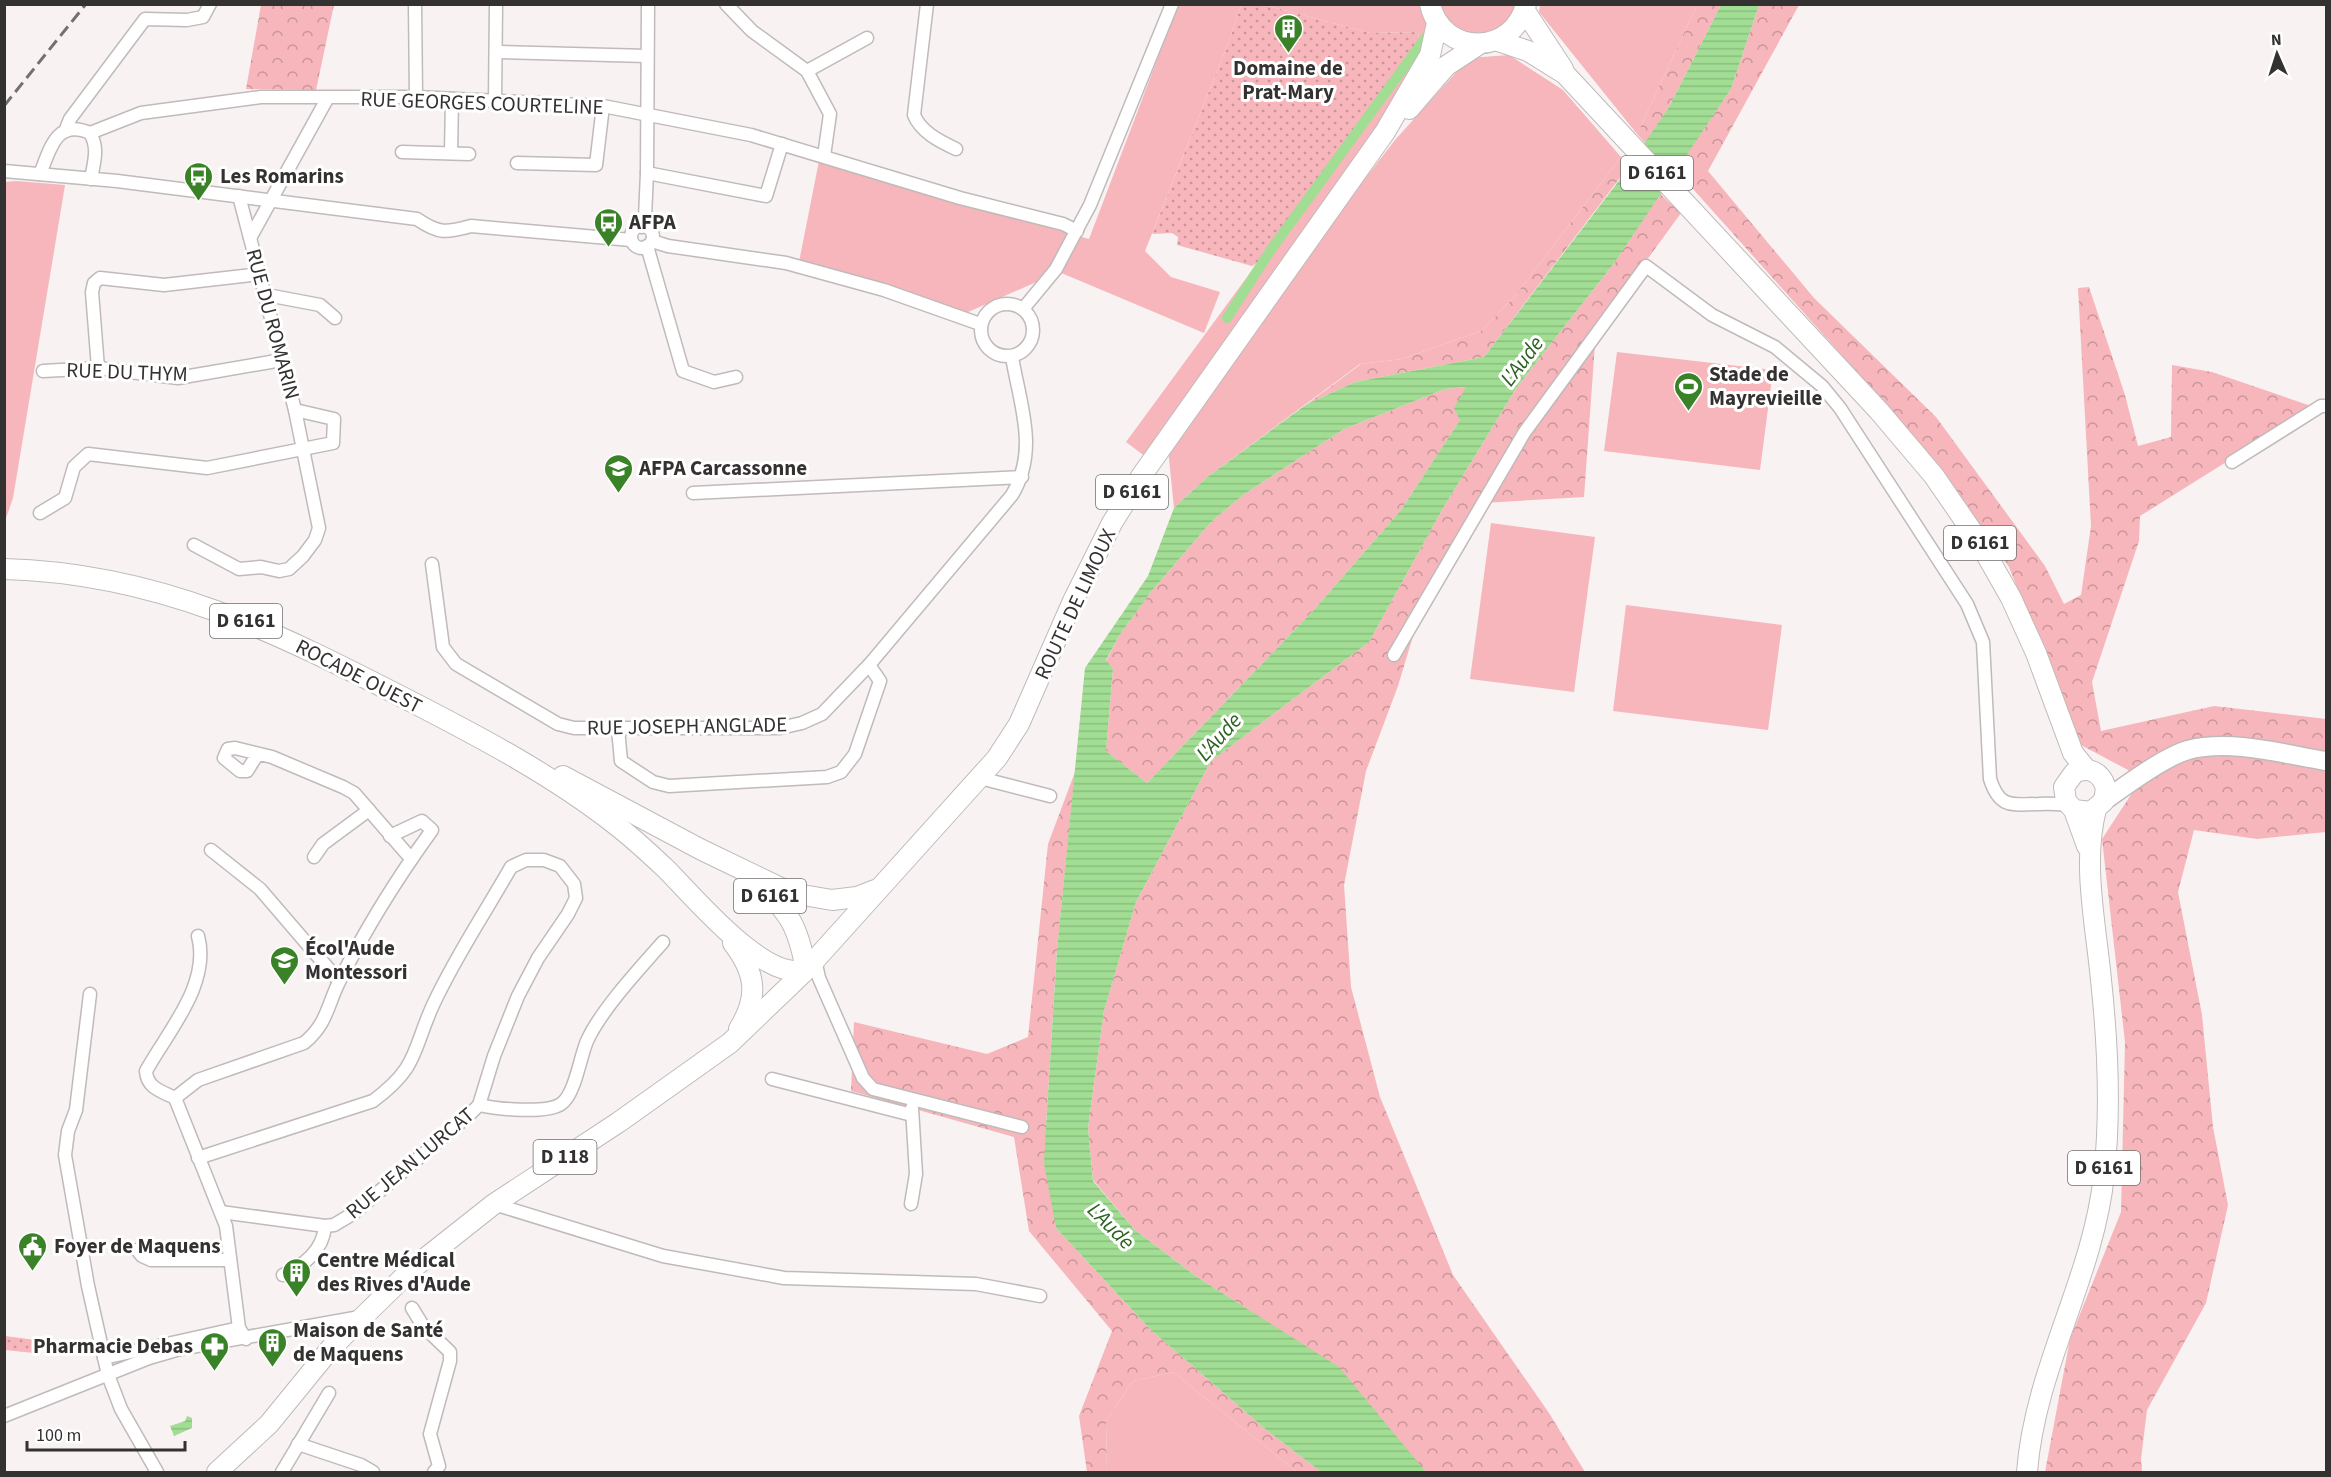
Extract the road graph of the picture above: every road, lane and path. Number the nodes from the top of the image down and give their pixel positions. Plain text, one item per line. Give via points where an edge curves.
1 (210, 4) edge
2 (415, 4) edge
3 (496, 4) edge
4 (648, 4) edge
5 (726, 4) edge
6 (927, 4) edge
7 (1172, 4) edge
8 (1526, 8) edge
9 (1434, 14) edge
10 (867, 38) dead end
11 (1498, 41) junction
12 (1478, 45) junction
13 (497, 52) junction
14 (647, 56) junction
15 (807, 71) junction
16 (1565, 74) junction
17 (416, 97) junction
18 (327, 99) junction
19 (452, 100) junction
20 (495, 101) junction
21 (603, 106) junction
22 (646, 114) junction
23 (66, 129) junction
24 (1385, 132) junction
25 (90, 133) junction
26 (782, 144) junction
27 (956, 149) dead end
28 (402, 152) dead end
29 (451, 153) junction
30 (469, 154) dead end
31 (825, 156) junction
32 (517, 163) dead end
33 (4, 173) edge
34 (646, 173) junction
35 (40, 174) junction
36 (91, 179) junction
37 (239, 196) junction
38 (271, 200) junction
39 (642, 226) junction
40 (1077, 231) junction
41 (250, 238) junction
42 (631, 240) junction
43 (650, 244) junction
44 (260, 274) junction
45 (267, 295) junction
46 (1023, 309) junction
47 (335, 318) dead end
48 (980, 324) junction
49 (1012, 357) junction
50 (282, 360) junction
51 (98, 368) junction
52 (43, 371) dead end
53 (736, 377) dead end
54 (2326, 406) edge
55 (295, 410) junction
56 (304, 449) junction
57 (2232, 462) dead end
58 (1022, 477) junction
59 (693, 493) dead end
60 (40, 513) dead end
61 (194, 545) dead end
62 (432, 564) dead end
63 (4, 569) edge
64 (1394, 655) dead end
65 (869, 665) junction
66 (618, 729) junction
67 (468, 732) junction
68 (257, 755) dead end
69 (2326, 761) edge
70 (980, 778) junction
71 (2072, 790) junction
72 (1050, 796) dead end
73 (2102, 797) junction
74 (2037, 803) junction
75 (369, 810) junction
76 (390, 836) junction
77 (700, 849) junction
78 (211, 850) dead end
79 (2089, 852) junction
80 (314, 857) dead end
81 (413, 857) junction
82 (904, 863) junction
83 (755, 877) joint
84 (878, 888) junction
85 (717, 922) junction
86 (198, 936) dead end
87 (663, 942) dead end
88 (814, 971) junction
89 (339, 981) junction
90 (90, 994) dead end
91 (730, 1043) junction
92 (772, 1079) dead end
93 (175, 1098) junction
94 (911, 1101) junction
95 (479, 1105) junction
96 (912, 1115) junction
97 (1022, 1127) dead end
98 (198, 1158) junction
99 (494, 1204) junction
100 (912, 1204) dead end
101 (221, 1212) junction
102 (326, 1226) junction
103 (137, 1250) dead end
104 (230, 1260) junction
105 (283, 1275) dead end
106 (1040, 1296) dead end
107 (412, 1308) dead end
108 (363, 1316) junction
109 (242, 1334) junction
110 (104, 1358) junction
111 (108, 1375) junction
112 (329, 1393) dead end
113 (4, 1416) edge
114 (269, 1424) junction
115 (298, 1444) junction
116 (157, 1473) edge
117 (217, 1473) edge
118 (239, 1473) edge
119 (282, 1473) edge
120 (373, 1473) edge
121 (434, 1473) edge
122 (2027, 1473) edge

1 - 23 street via 203,17 145,19
2 - 17 street
3 - 13 street
4 - 14 street
5 - 15 street via 752,31
6 - 27 street via 914,115 937,140
7 - 40 street
8 - 11 main road via 1514,28
8 - 16 main road, D 6161 via 1540,38
9 - 12 main road via 1454,39
9 - 24 main road, D 6161 via 1430,56
10 - 15 street
11 - 12 main road
11 - 16 main road, D 6161 via 1528,51
12 - 24 main road, D 6161 via 1446,66
13 - 14 street
13 - 20 street
14 - 22 street
15 - 31 street via 830,114
16 - 71 main road, D 6161 via 1857,388 1922,462 1978,540 2036,653 2073,753
17 - 18 street, RUE GEORGES COURTELINE
17 - 19 street, RUE GEORGES COURTELINE
18 - 25 street, RUE GEORGES COURTELINE via 261,97 200,103 141,113
18 - 38 street, RUE DU ROMARIN
19 - 20 street, RUE GEORGES COURTELINE
19 - 29 street
20 - 21 street, RUE GEORGES COURTELINE
21 - 22 street, RUE GEORGES COURTELINE
21 - 32 street via 596,165
22 - 26 street, RUE GEORGES COURTELINE
22 - 34 street
23 - 25 street
23 - 35 street via 52,144
24 - 70 main road, ROUTE DE LIMOUX / D 6161 via 1112,523 1019,724
25 - 36 street via 96,150
26 - 31 street, RUE GEORGES COURTELINE
26 - 34 street via 766,196
28 - 29 street
29 - 30 street
31 - 40 street, RUE GEORGES COURTELINE
33 - 35 street
34 - 39 street
35 - 36 street
36 - 37 street
37 - 38 street
37 - 41 street, RUE DU ROMARIN
38 - 41 street, RUE DU ROMARIN
38 - 42 street via 417,219 434,230 450,232 471,226
39 - 42 street via 633,231
39 - 43 street via 650,231
40 - 46 street via 1056,269
41 - 44 street, RUE DU ROMARIN
42 - 43 street via 638,247
43 - 48 street via 786,263 884,290
43 - 53 street via 683,371 714,382
44 - 45 street, RUE DU ROMARIN
44 - 51 street via 164,285 100,278 92,292
45 - 47 street via 320,305
45 - 50 street, RUE DU ROMARIN
46 - 48 street via 998,305
46 - 49 street via 1033,333 1023,351
48 - 49 street via 981,339 987,348 994,354
49 - 58 street, RUE JOSEPH ANGLADE via 1027,440
50 - 51 street, RUE DU THYM via 178,378
50 - 55 street, RUE DU ROMARIN
51 - 52 street, RUE DU THYM
54 - 57 street
55 - 56 street, RUE DU ROMARIN
55 - 56 street, RUE DU ROMARIN via 334,419 333,443
56 - 60 street via 207,468 88,454 74,466 65,498
56 - 61 street, RUE DU ROMARIN via 319,528 315,540 289,569 239,569
58 - 59 street
58 - 65 street, RUE JOSEPH ANGLADE via 1012,495
62 - 66 street, RUE JOSEPH ANGLADE via 443,647 456,664 558,724
63 - 67 main road, ROCADE OUEST / D 6161 via 81,575 192,601 296,644
64 - 74 street via 1524,433 1646,266 1712,315 1775,347 1822,386 1840,408 1941,561 1977,625 1983,642 1990,779 1994,790 2000,799 2015,806
65 - 66 street, RUE JOSEPH ANGLADE via 822,714 802,723 780,728
65 - 66 street via 880,681 855,754 840,772 827,777 669,786 653,782 621,761
67 - 77 main road, ROCADE OUEST via 530,757
67 - 85 main road, ROCADE OUEST / D 6161 via 615,824
68 - 75 street via 272,757 343,786
69 - 73 street via 2211,746 2186,751
70 - 72 street
70 - 82 main road, ROUTE DE LIMOUX / D 6161
71 - 73 main road via 2085,813
71 - 73 main road via 2097,773
71 - 74 street
71 - 74 street
71 - 79 main road, D 6161
73 - 79 main road, D 6161
75 - 76 street
75 - 80 street via 323,844
76 - 81 street
76 - 81 street via 422,821 432,830
77 - 83 main road, ROCADE OUEST / D 6161
77 - 88 main road, D 6161 / D 6161 via 786,910
78 - 89 street via 260,889
79 - 122 main road, D 6161 via 2108,1060 2104,1175 2091,1248 2035,1417
81 - 89 street
82 - 84 main road, D 6161
82 - 88 main road, D 6161 via 886,891
83 - 84 main road, D 6161 / D 6161 via 791,893 832,900 857,897
84 - 88 main road, D 6161
85 - 88 main road, ROCADE OUEST / D 6161 via 760,959 786,971
85 - 91 main road, ROCADE OUEST / D 6161 via 744,957 750,973 749,1012
86 - 93 street via 202,949 191,996 146,1071 146,1080 153,1087
87 - 95 street via 588,1039 569,1094 562,1103 550,1109
88 - 91 main road, D 118
88 - 94 street via 863,1077 873,1089
89 - 93 street via 325,1020 304,1043 198,1080
90 - 110 street via 76,1110 65,1148
91 - 99 main road, D 118
92 - 96 street
93 - 98 street
94 - 96 street
94 - 97 street
95 - 98 street, RUE JEAN LURCAT via 518,996 576,898 574,884 560,866 544,860 526,860 511,867 433,1006 410,1066 395,1084 364,1104
95 - 102 street, RUE JEAN LURCAT via 354,1213
96 - 100 street via 916,1174
98 - 101 street
99 - 106 street via 663,1256 784,1278 976,1284
99 - 108 main road, D 118 via 403,1277
101 - 102 street, RUE JEAN LURCAT
101 - 104 street
102 - 105 street via 318,1250
103 - 104 street via 151,1260
104 - 109 street
107 - 121 street via 423,1326 450,1352 430,1434 439,1466
108 - 109 street
108 - 114 main road, D 118 via 331,1348
109 - 110 street
109 - 111 street via 180,1349
110 - 111 street
111 - 113 street
111 - 116 street via 121,1409
112 - 115 street
114 - 117 main road, D 118
114 - 118 main road, D 118
115 - 119 street
115 - 120 street

